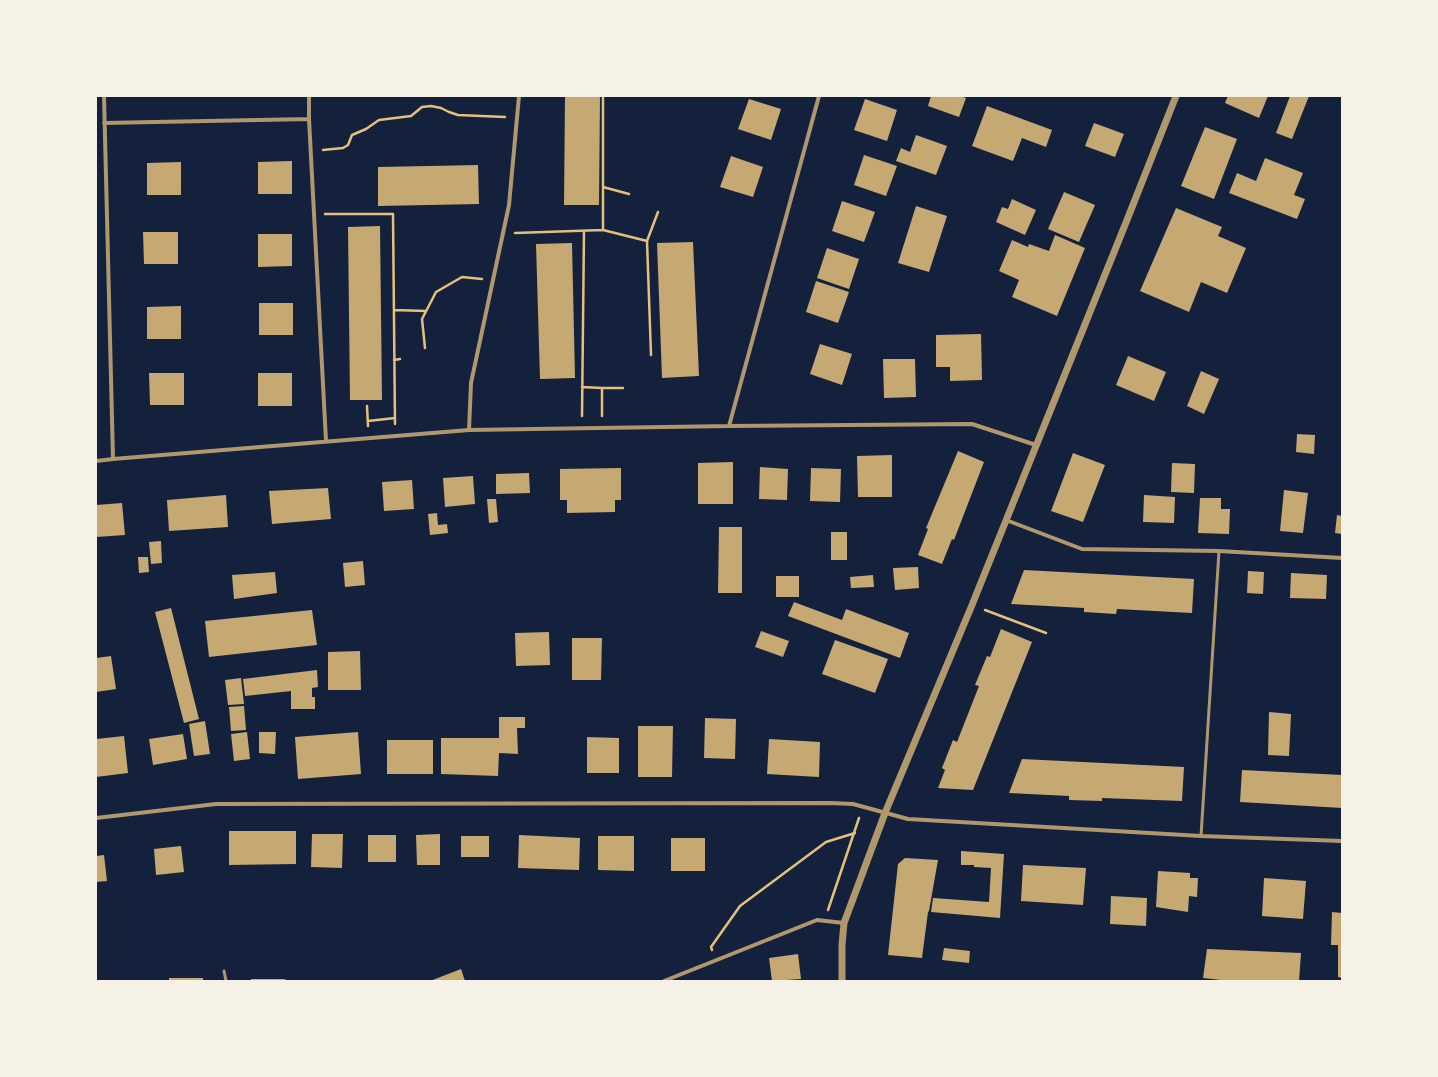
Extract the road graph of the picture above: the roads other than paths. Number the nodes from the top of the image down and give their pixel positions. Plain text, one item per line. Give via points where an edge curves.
1 (104, 96) edge
2 (309, 96) edge
3 (519, 96) edge
4 (819, 96) edge
5 (1176, 96) edge
6 (309, 119) junction
7 (104, 123) junction
8 (729, 426) junction
9 (469, 430) junction
10 (326, 441) junction
11 (1036, 445) junction
12 (113, 459) junction
13 (96, 461) edge
14 (1006, 520) junction
15 (1219, 551) junction
16 (1342, 558) edge
17 (885, 813) junction
18 (96, 818) edge
19 (1202, 836) junction
20 (1342, 841) edge
21 (844, 923) junction
22 (224, 971) dead end
23 (226, 981) edge
24 (664, 981) edge
25 (842, 981) edge

1 - 7 street
2 - 6 street
3 - 9 street via 509,205 471,383
4 - 8 street
5 - 11 street
6 - 7 street
6 - 10 street
7 - 12 street
8 - 9 street
8 - 11 street via 972,424
9 - 10 street
10 - 12 street
11 - 14 street
12 - 13 street
14 - 15 street via 1082,549
14 - 17 street
15 - 16 street
15 - 19 lane
17 - 18 street via 853,804 830,803 216,804
17 - 19 street via 908,819
17 - 21 street
19 - 20 street
21 - 24 street via 817,920
21 - 25 street
22 - 23 lane

